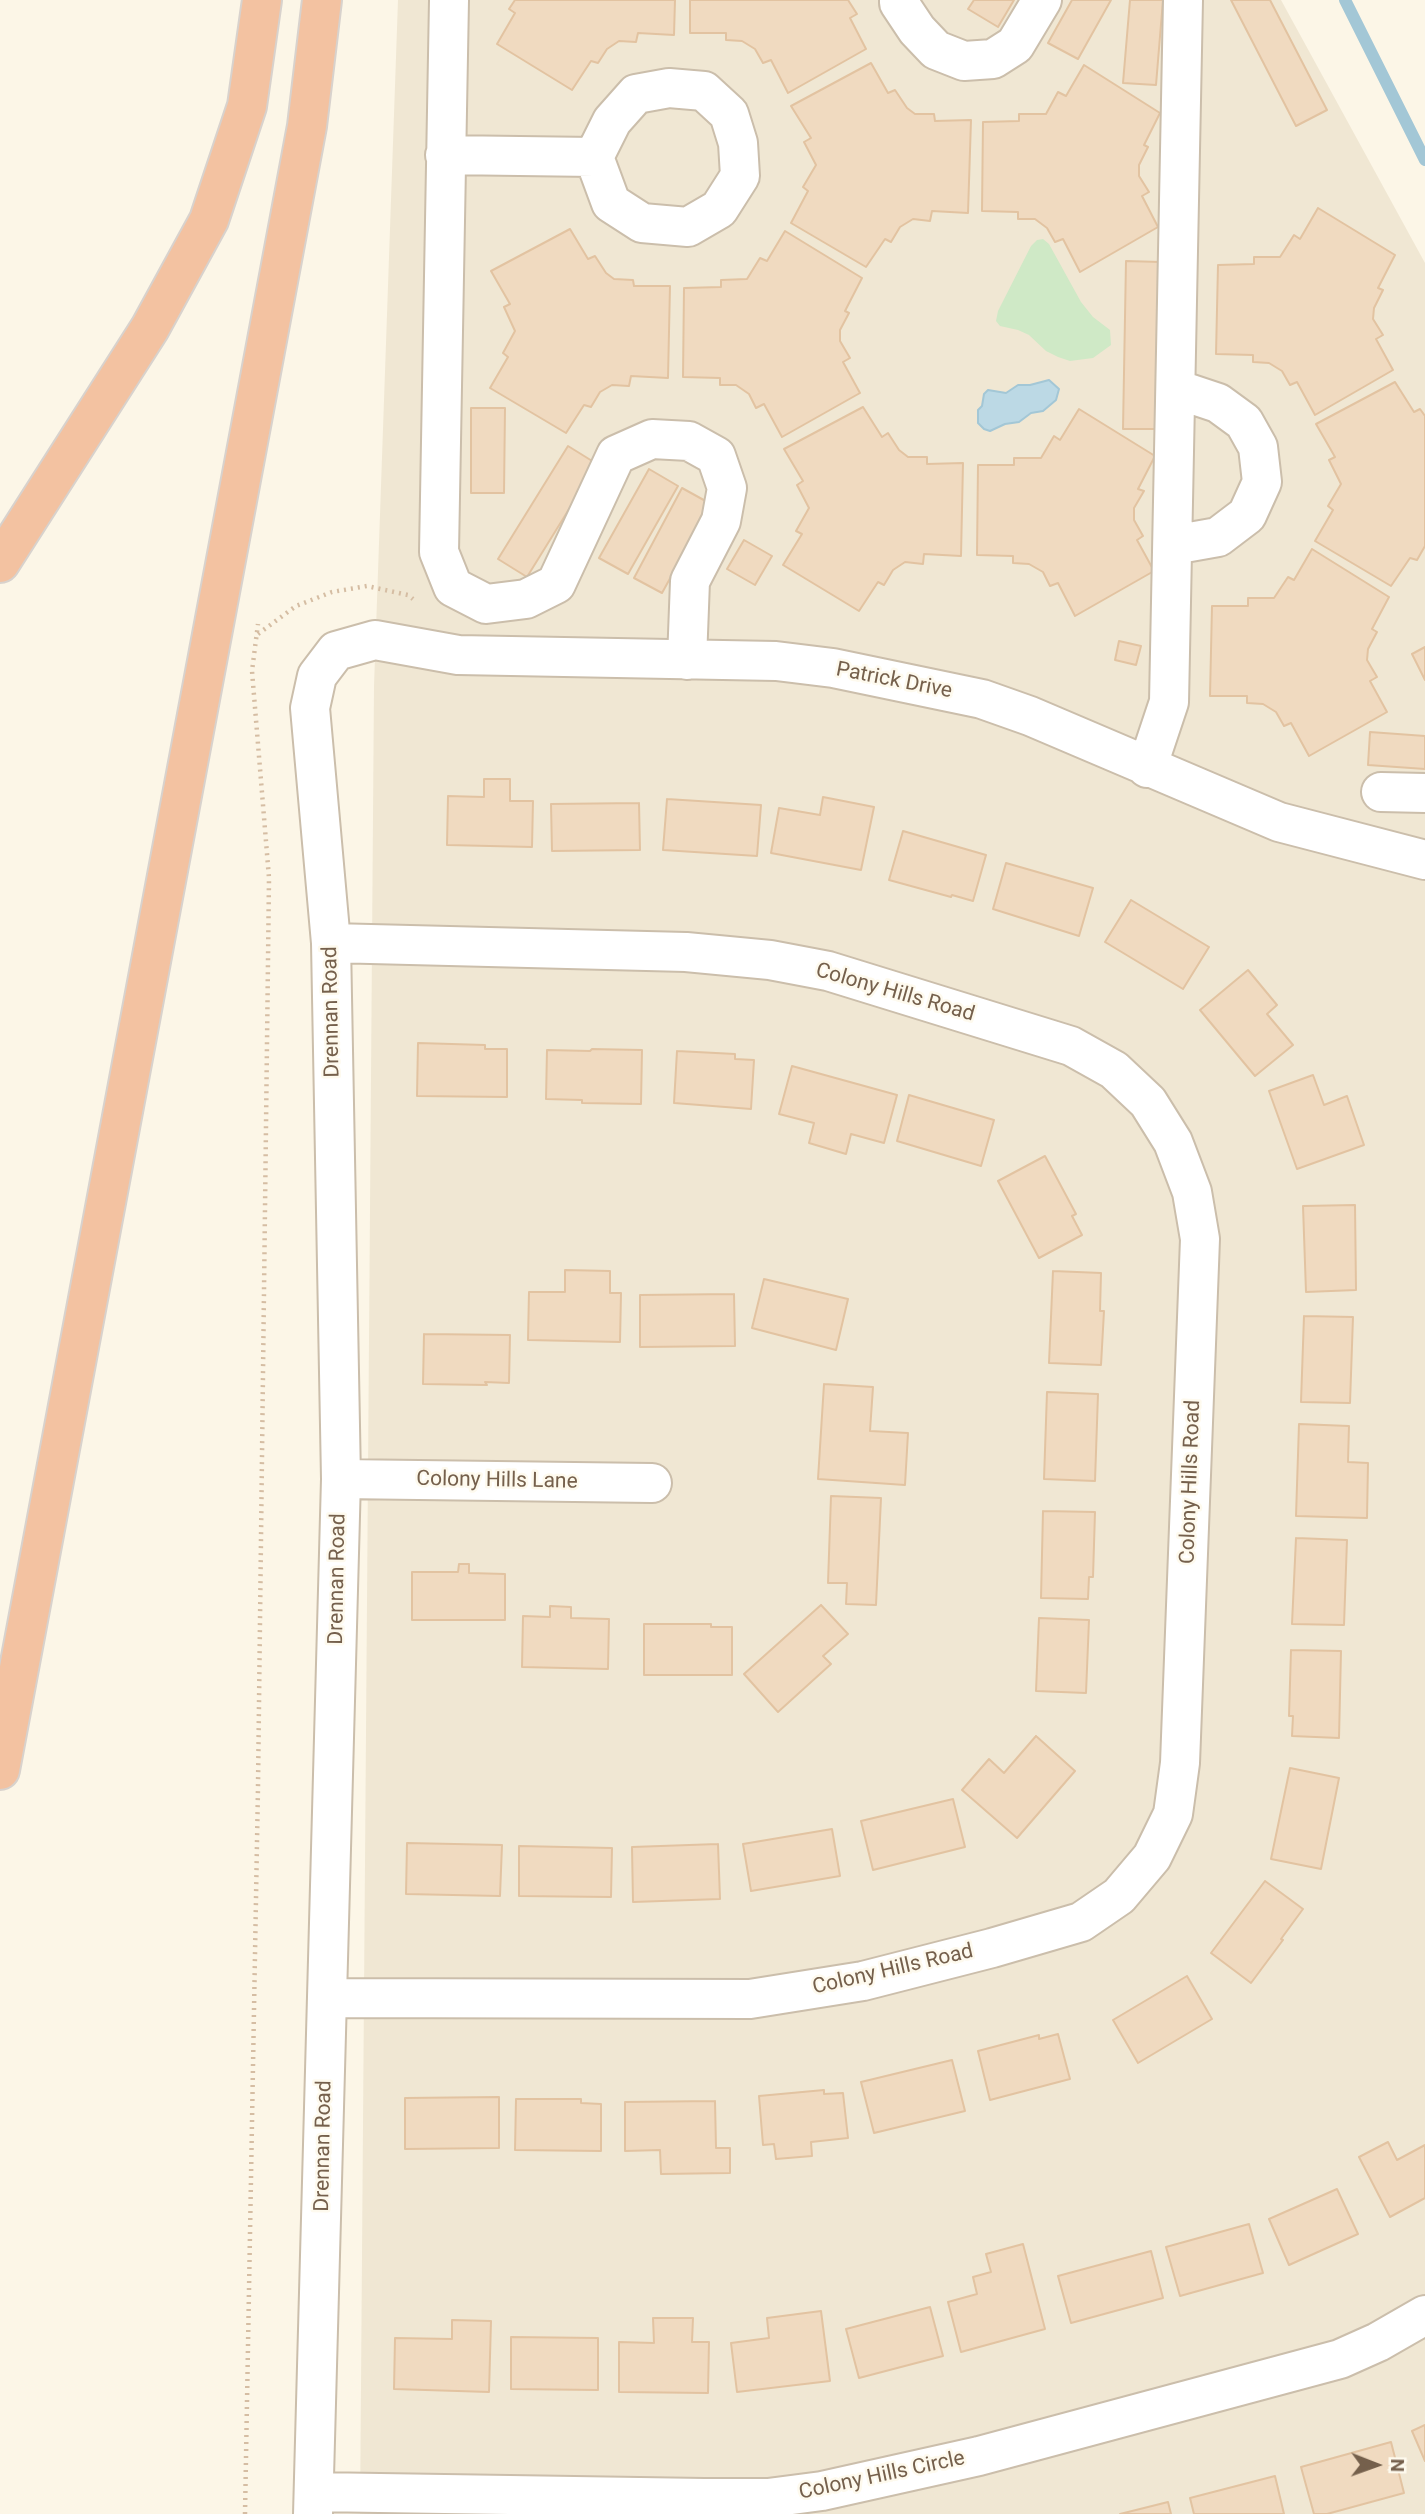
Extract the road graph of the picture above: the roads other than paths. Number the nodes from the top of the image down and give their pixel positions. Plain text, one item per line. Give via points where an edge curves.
1 (262, 0) edge
2 (322, 0) edge
3 (449, 0) edge
4 (899, 0) edge
5 (1042, 0) edge
6 (1184, 0) edge
7 (445, 155) junction
8 (594, 157) dead end
9 (1177, 389) junction
10 (1173, 545) junction
11 (0, 563) edge
12 (336, 651) joint
13 (687, 660) junction
14 (1147, 768) junction
15 (1381, 792) dead end
16 (1425, 793) edge
17 (1425, 860) edge
18 (331, 943) junction
19 (341, 1479) junction
20 (652, 1483) dead end
21 (0, 1770) edge
22 (328, 1998) junction
23 (1425, 2315) edge
24 (314, 2503) edge

1 - 11 highway via 247,106 209,220 150,328
2 - 21 highway via 304,139
3 - 7 street
4 - 5 street via 936,50 964,61 993,59 1015,45
6 - 9 street
7 - 8 street
7 - 13 street via 439,552 453,587 486,604 526,599 556,584 616,455 652,439 689,441 716,456 727,488 721,521 690,581
9 - 10 street
9 - 10 street via 1217,403 1244,422 1258,447 1262,482 1247,515 1218,537
10 - 14 street via 1169,702
12 - 13 street, Patrick Drive via 375,640 458,654
12 - 18 street, Drennan Road via 317,677 310,708
13 - 14 street, Patrick Drive via 810,665 971,696 1030,716
14 - 17 street, Patrick Drive via 1279,822
15 - 16 street
18 - 19 street, Drennan Road
18 - 22 street, Colony Hills Road via 686,952 770,961 828,971 1071,1046 1114,1070 1148,1102 1174,1142 1192,1192 1200,1239 1180,1763 1173,1814 1152,1857 1119,1896 1081,1922 992,1948 863,1981 750,1999
19 - 20 street, Colony Hills Lane
19 - 22 street, Drennan Road
22 - 24 street, Drennan Road
23 - 24 street, Colony Hills Circle via 1340,2359 979,2456 822,2491 768,2498

